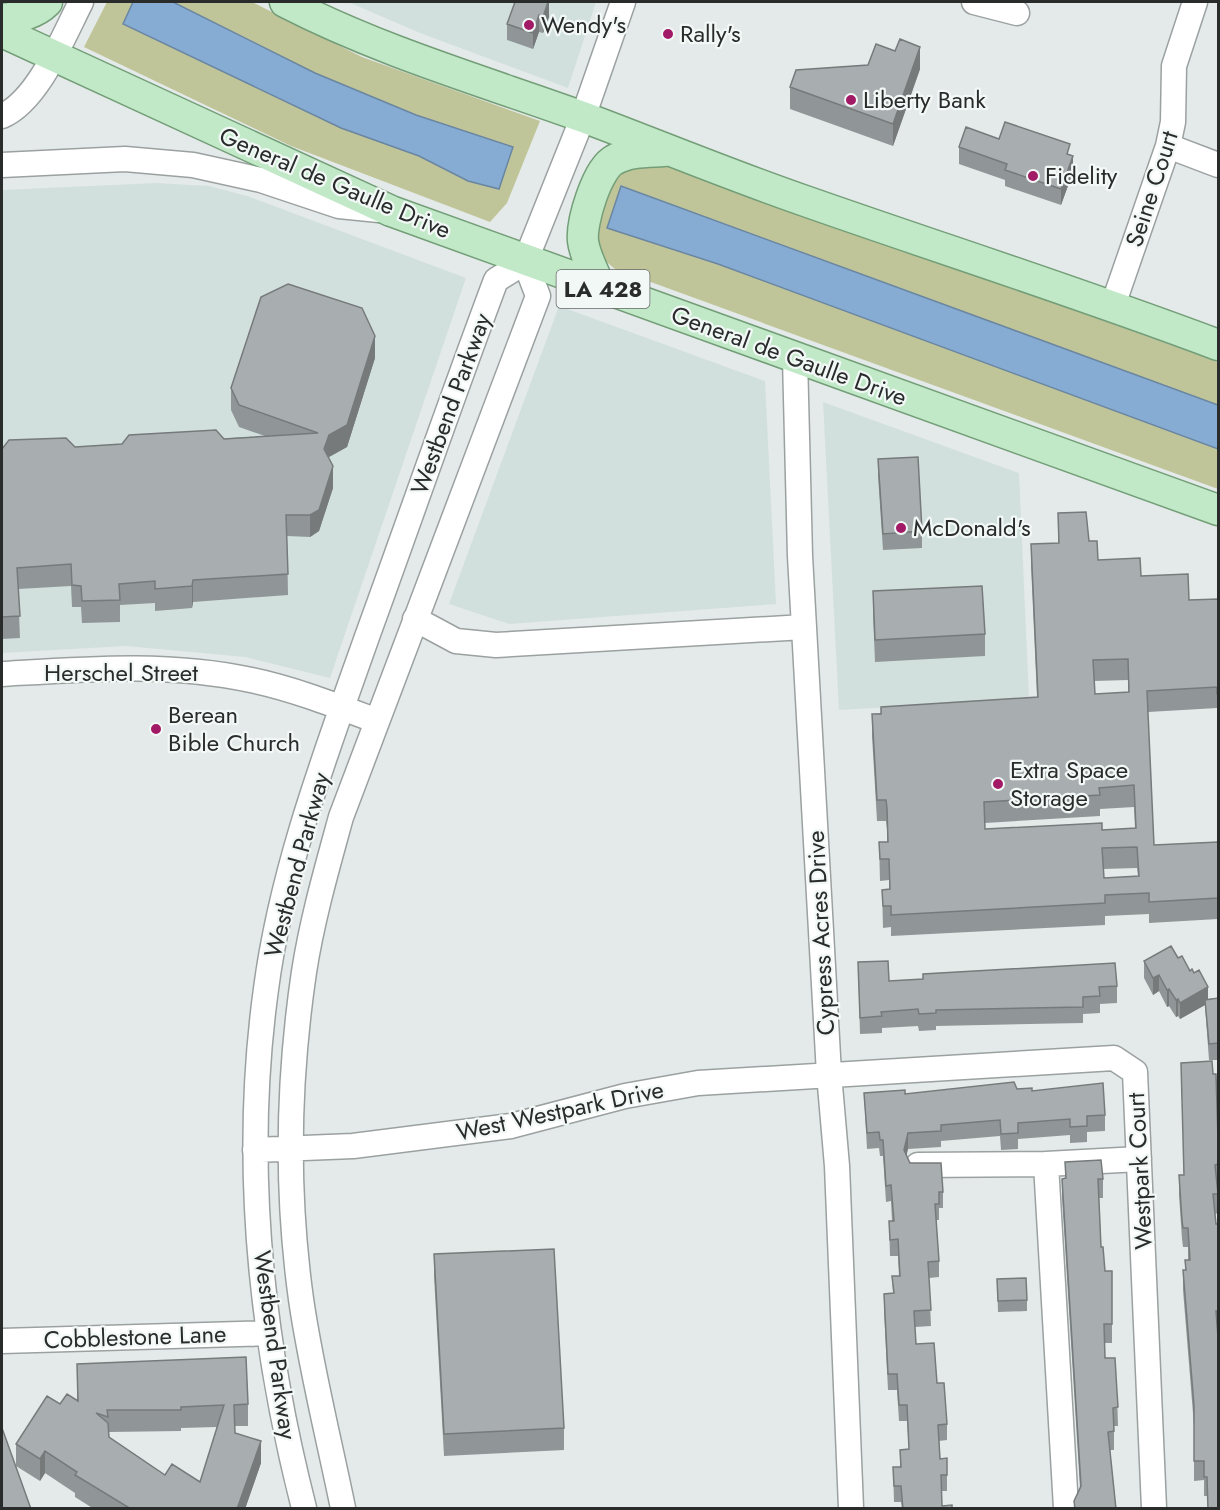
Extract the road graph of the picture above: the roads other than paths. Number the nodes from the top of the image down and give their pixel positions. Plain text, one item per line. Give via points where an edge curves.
1 (47, 2) edge
2 (81, 2) edge
3 (285, 2) edge
4 (623, 2) edge
5 (974, 2) edge
6 (1195, 2) edge
7 (1017, 13) dead end
8 (2, 19) edge
9 (2, 32) edge
10 (53, 57) junction
11 (2, 116) edge
12 (583, 117) junction
13 (1168, 146) junction
14 (670, 150) junction
15 (2, 165) edge
16 (1218, 165) edge
17 (391, 211) junction
18 (525, 262) junction
19 (601, 289) junction
20 (1113, 305) junction
21 (1218, 345) edge
22 (795, 358) junction
23 (1218, 510) edge
24 (416, 620) junction
25 (804, 627) junction
26 (2, 674) edge
27 (342, 708) junction
28 (377, 721) junction
29 (829, 1074) junction
30 (291, 1149) junction
31 (255, 1150) junction
32 (1139, 1159) junction
33 (1046, 1164) junction
34 (918, 1165) edge
35 (269, 1333) junction
36 (2, 1341) edge
37 (303, 1509) edge
38 (343, 1509) edge
39 (851, 1509) edge
40 (1066, 1509) edge
41 (1154, 1509) edge

1 - 8 main road via 40,9
2 - 10 street
3 - 12 main road via 393,50
4 - 12 street
5 - 7 street
6 - 13 street, Seine Court via 1174,66 1173,122
9 - 10 main road, General de Gaulle Drive / LA 428
10 - 11 street via 21,103
10 - 17 main road, General de Gaulle Drive / LA 428
12 - 14 main road
12 - 18 street
13 - 16 street
13 - 20 street, Seine Court
14 - 19 main road via 631,153 612,160 598,176 583,240
14 - 20 main road via 805,201
15 - 17 street via 125,159 193,165 261,180 339,206
17 - 18 main road, General de Gaulle Drive / LA 428
18 - 19 main road, General de Gaulle Drive / LA 428
18 - 24 street, Westbend Parkway via 538,296
18 - 27 street, Westbend Parkway via 496,280
19 - 22 main road, General de Gaulle Drive / LA 428
20 - 21 main road
22 - 23 main road, General de Gaulle Drive / LA 428
22 - 25 street, Cypress Acres Drive
24 - 25 street via 456,640 496,645
24 - 28 street, Westbend Parkway
25 - 29 street, Cypress Acres Drive
26 - 27 street, Herschel Street via 122,668 213,673 253,680
27 - 28 street, Herschel Street
27 - 31 street, Westbend Parkway via 280,907 266,990
28 - 30 street, Westbend Parkway via 341,817 320,894 305,970 292,1089
29 - 30 street, West Westpark Drive via 698,1083 625,1095 511,1126 399,1141
29 - 32 street, Westpark Court via 1114,1058 1135,1072
29 - 39 street, Cypress Acres Drive via 837,1166
30 - 31 street, West Westpark Drive
30 - 38 street, Westbend Parkway via 301,1299
31 - 35 street, Westbend Parkway
32 - 33 street
32 - 41 street, Westpark Court
33 - 34 street
33 - 40 street
35 - 36 street, Cobblestone Lane
35 - 37 street, Westbend Parkway via 279,1404

